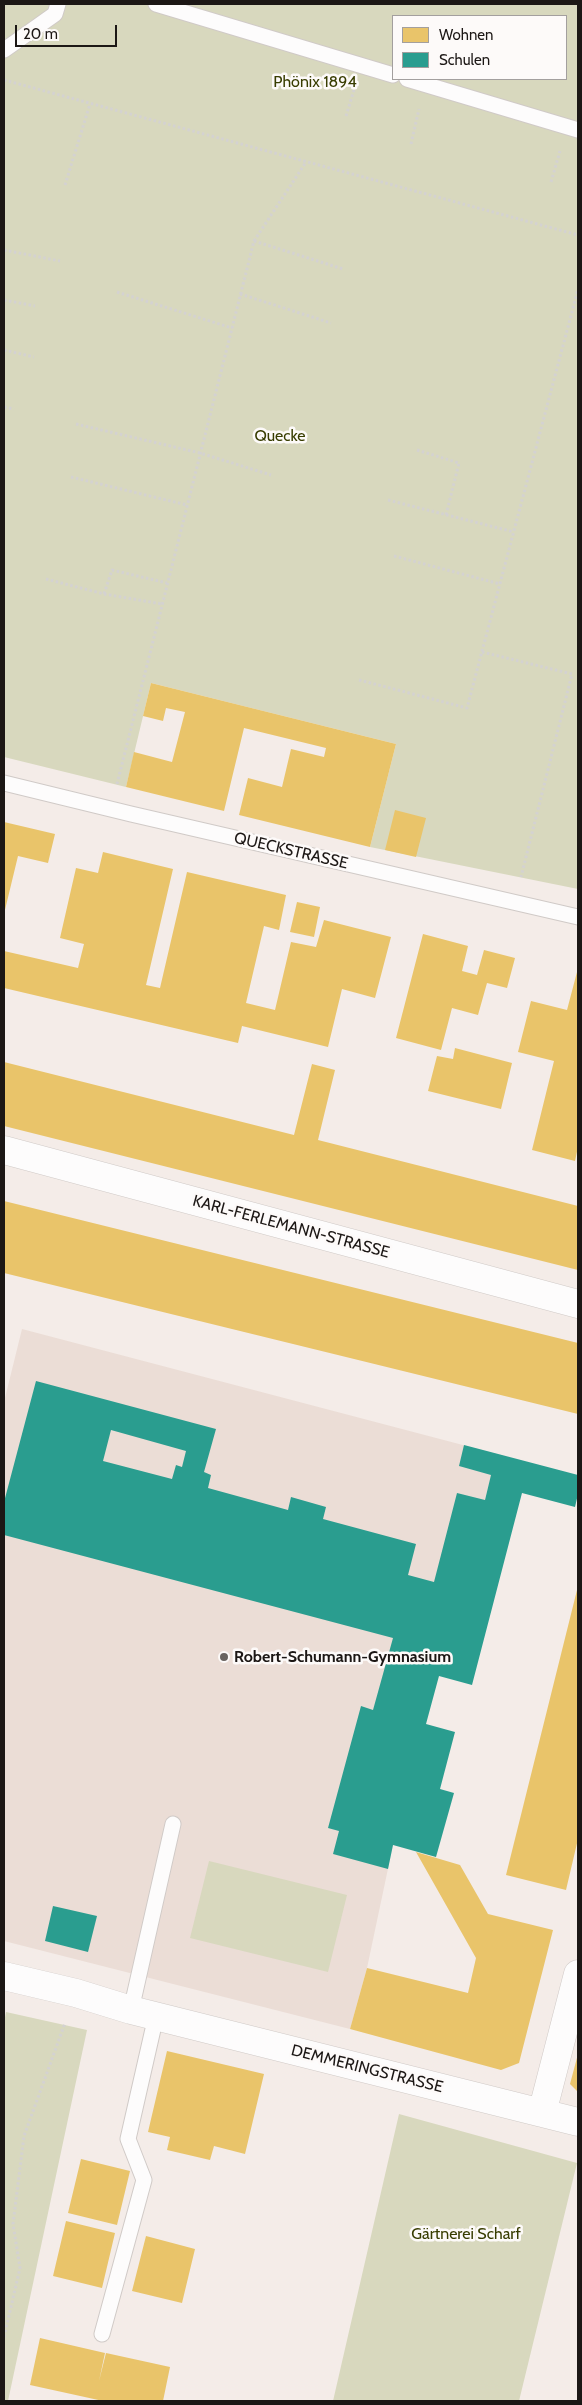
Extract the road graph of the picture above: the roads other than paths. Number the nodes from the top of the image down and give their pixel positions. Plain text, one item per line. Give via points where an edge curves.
1 (58, 4) edge
2 (156, 4) edge
3 (4, 50) edge
4 (392, 75) edge
5 (410, 80) edge
6 (572, 128) edge
7 (4, 783) edge
8 (578, 917) edge
9 (4, 1150) edge
10 (578, 1304) edge
11 (174, 1824) dead end
12 (578, 1974) edge
13 (4, 1976) edge
14 (144, 2013) junction
15 (542, 2113) junction
16 (578, 2122) edge
17 (102, 2334) dead end

1 - 3 lane via 55,14
2 - 4 lane
5 - 6 lane
7 - 8 lane, QUECKSTRASSE
9 - 10 street, KARL-FERLEMANN-STRASSE
11 - 14 lane
12 - 15 street
13 - 14 street, DEMMERINGSTRASSE
14 - 15 street, DEMMERINGSTRASSE
14 - 17 lane via 128,2140 144,2180
15 - 16 street, DEMMERINGSTRASSE

